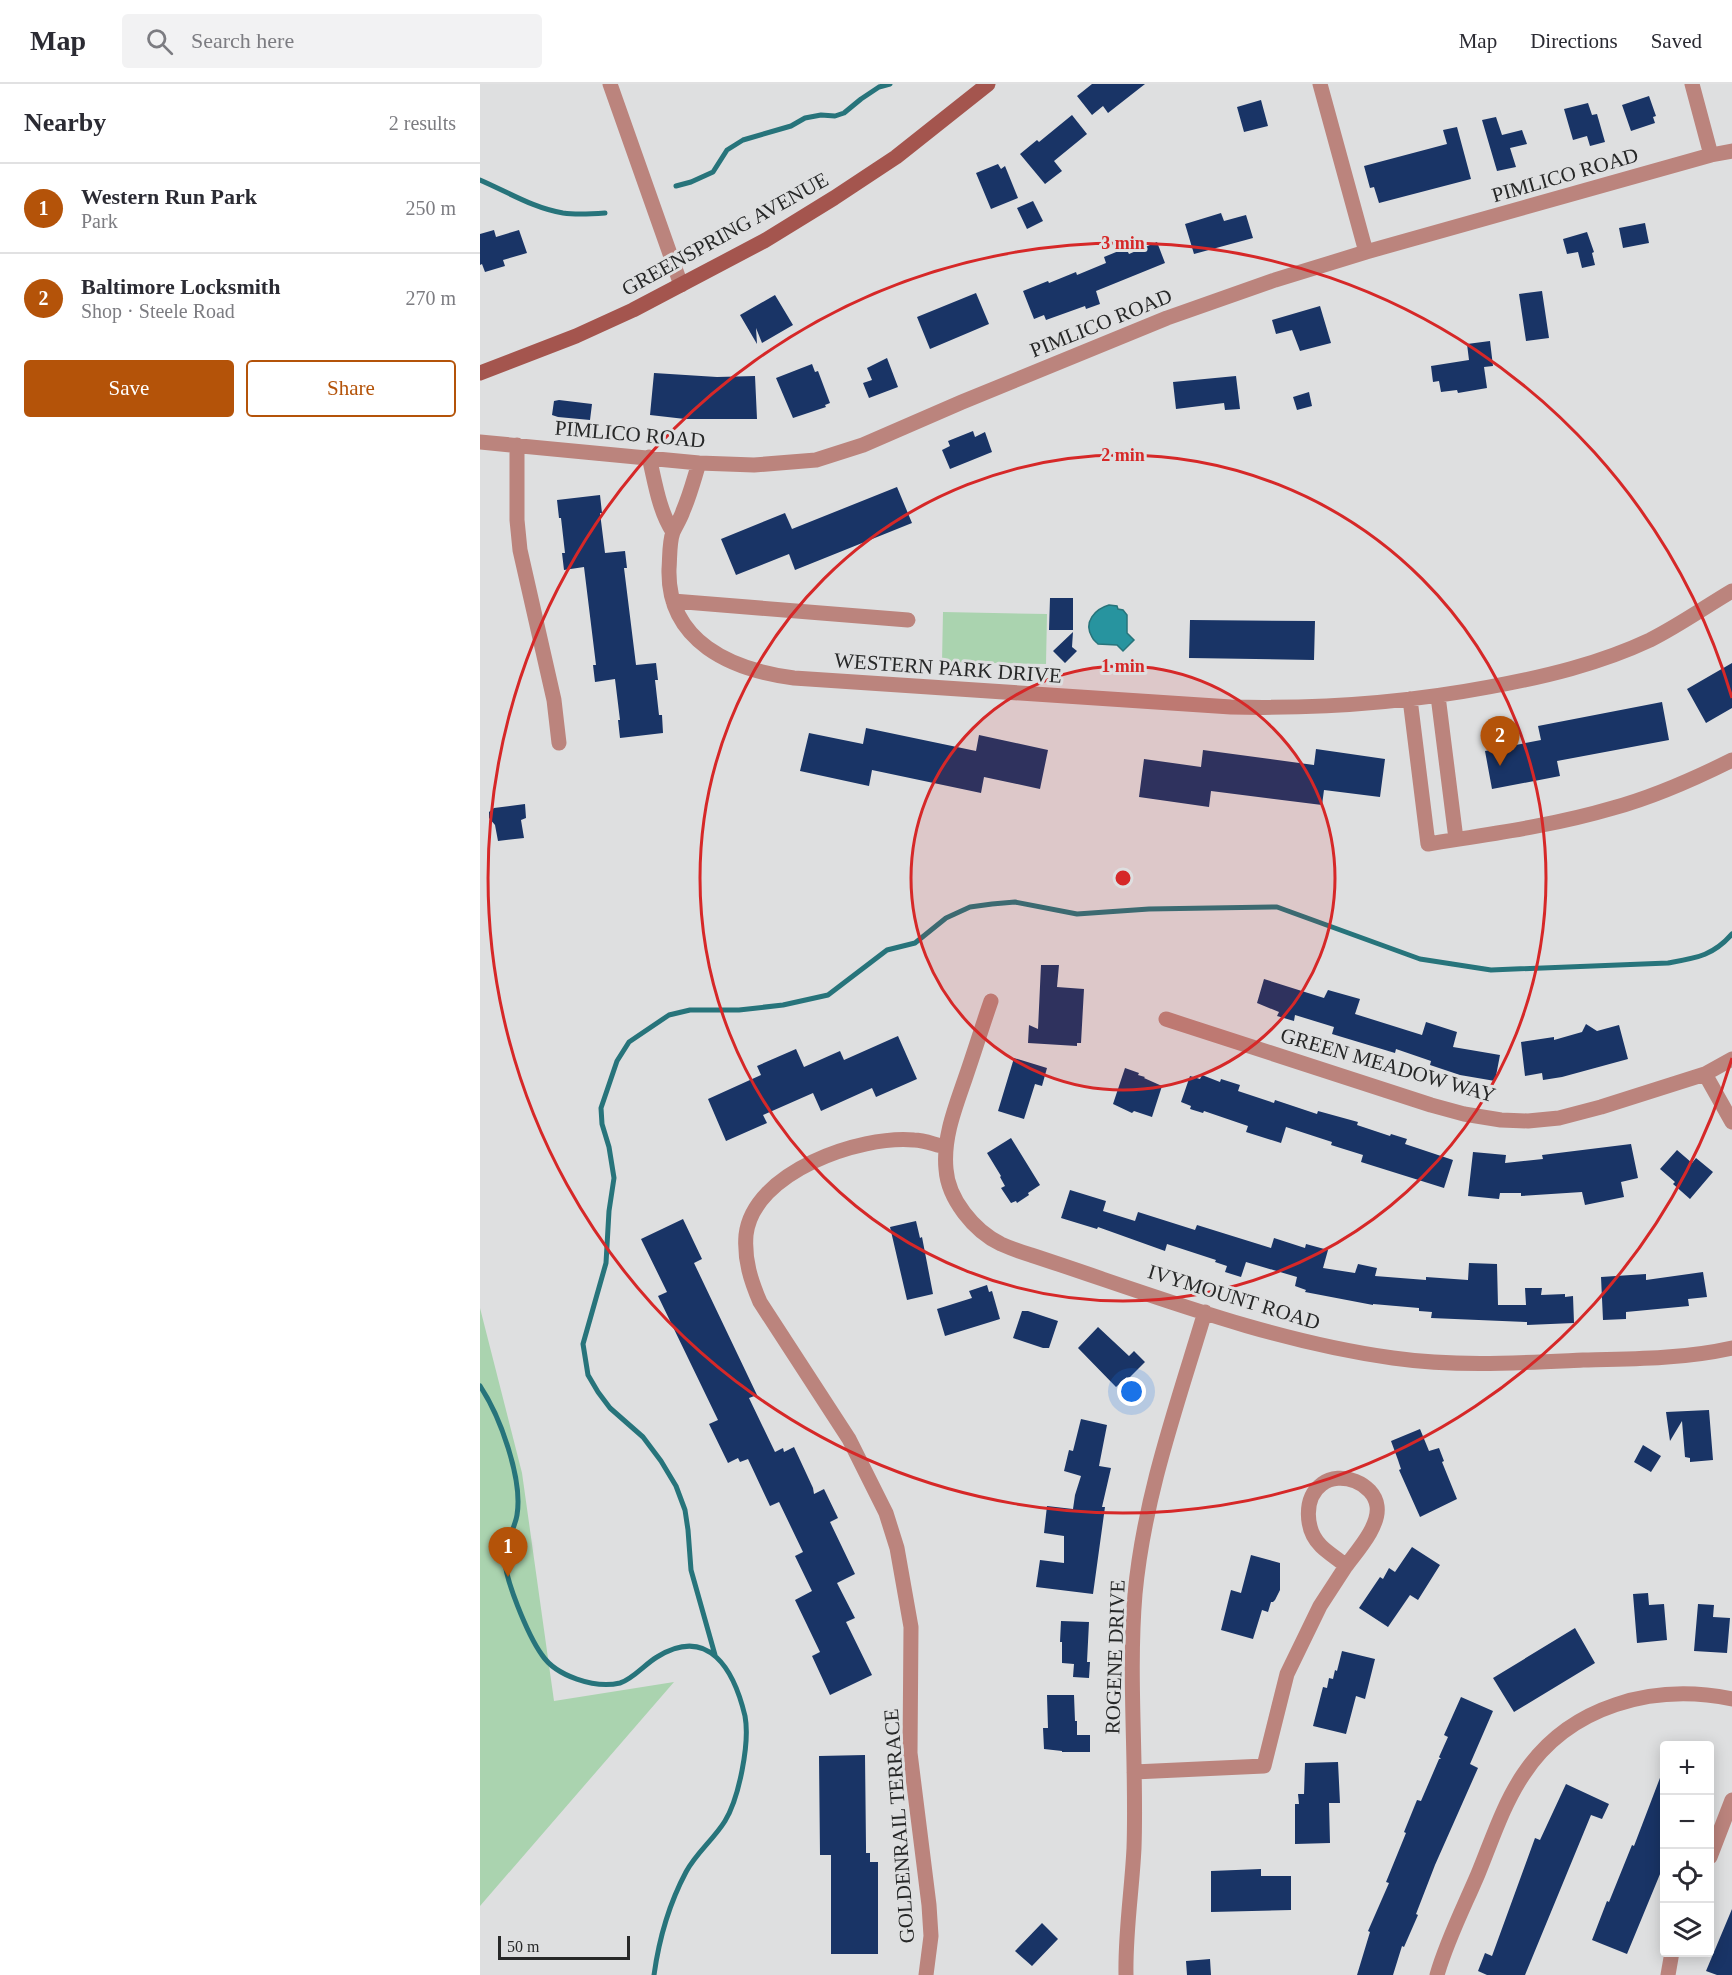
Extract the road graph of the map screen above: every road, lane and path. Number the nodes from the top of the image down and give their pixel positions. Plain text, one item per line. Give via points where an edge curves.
1 (610, 84) edge
2 (988, 84) edge
3 (1320, 84) edge
4 (1692, 84) edge
5 (1732, 152) edge
6 (1711, 155) junction
7 (1366, 252) junction
8 (681, 285) junction
9 (484, 369) edge
10 (480, 441) edge
11 (518, 445) junction
12 (649, 457) junction
13 (699, 463) junction
14 (673, 532) junction
15 (1732, 591) edge
16 (673, 601) junction
17 (908, 620) dead end
18 (1438, 696) junction
19 (1410, 699) junction
20 (559, 743) dead end
21 (1732, 760) edge
22 (1456, 839) junction
23 (991, 1001) dead end
24 (1166, 1019) dead end
25 (1732, 1059) edge
26 (1705, 1074) junction
27 (1732, 1122) edge
28 (946, 1148) junction
29 (1205, 1312) junction
30 (1732, 1348) edge
31 (1346, 1566) junction
32 (1732, 1699) edge
33 (1134, 1772) junction
34 (1732, 1800) edge
35 (1713, 1849) edge
36 (1671, 1957) edge
37 (926, 1975) edge
38 (1126, 1975) edge
39 (1437, 1975) edge
40 (1668, 1975) edge

1 - 8 street
2 - 8 main road, GREENSPRING AVENUE via 896,157 834,198 764,242
3 - 7 street
4 - 6 street
5 - 6 street, PIMLICO ROAD
6 - 7 street, PIMLICO ROAD
7 - 13 street, PIMLICO ROAD via 1167,318 863,446 816,460 754,465
8 - 9 main road, GREENSPRING AVENUE via 576,336
10 - 11 street, PIMLICO ROAD
11 - 12 street, PIMLICO ROAD
11 - 20 street via 520,550 554,700
12 - 13 street, PIMLICO ROAD
12 - 14 street, WESTERN PARK DRIVE via 663,513
13 - 14 street, WESTERN PARK DRIVE
14 - 16 street, WESTERN PARK DRIVE via 669,578
15 - 18 street, WESTERN PARK DRIVE via 1651,639 1597,661 1536,679
16 - 17 street
16 - 19 street, WESTERN PARK DRIVE via 681,621 710,650 744,667 783,677 1231,707 1290,708
18 - 19 street, WESTERN PARK DRIVE
18 - 22 street
19 - 22 street via 1428,844
21 - 22 street via 1614,808 1540,826
23 - 28 street, IVYMOUNT ROAD
24 - 26 street, GREEN MEADOW WAY via 1431,1105 1501,1120 1559,1118
25 - 26 street, GREEN MEADOW WAY
26 - 27 street
28 - 29 street, IVYMOUNT ROAD via 946,1170 961,1208 977,1227 999,1243
28 - 37 street, GOLDENRAIL TERRACE via 916,1140 895,1140 856,1145 822,1158 768,1192 753,1213 746,1234 750,1278 760,1302 849,1439 886,1513 897,1548 911,1627 910,1753 931,1936
29 - 30 street, IVYMOUNT ROAD via 1341,1350 1443,1363 1671,1357
29 - 33 street, ROGENE DRIVE via 1156,1473 1145,1525 1132,1642
31 - 31 street via 1320,1545 1309,1522 1313,1496 1322,1484 1334,1478 1361,1483 1372,1493 1378,1507 1367,1539
31 - 33 street via 1320,1606 1287,1674 1264,1766
32 - 39 street via 1684,1693 1626,1700 1564,1730 1540,1752 1505,1808
33 - 38 street, ROGENE DRIVE
34 - 35 street
36 - 40 street

